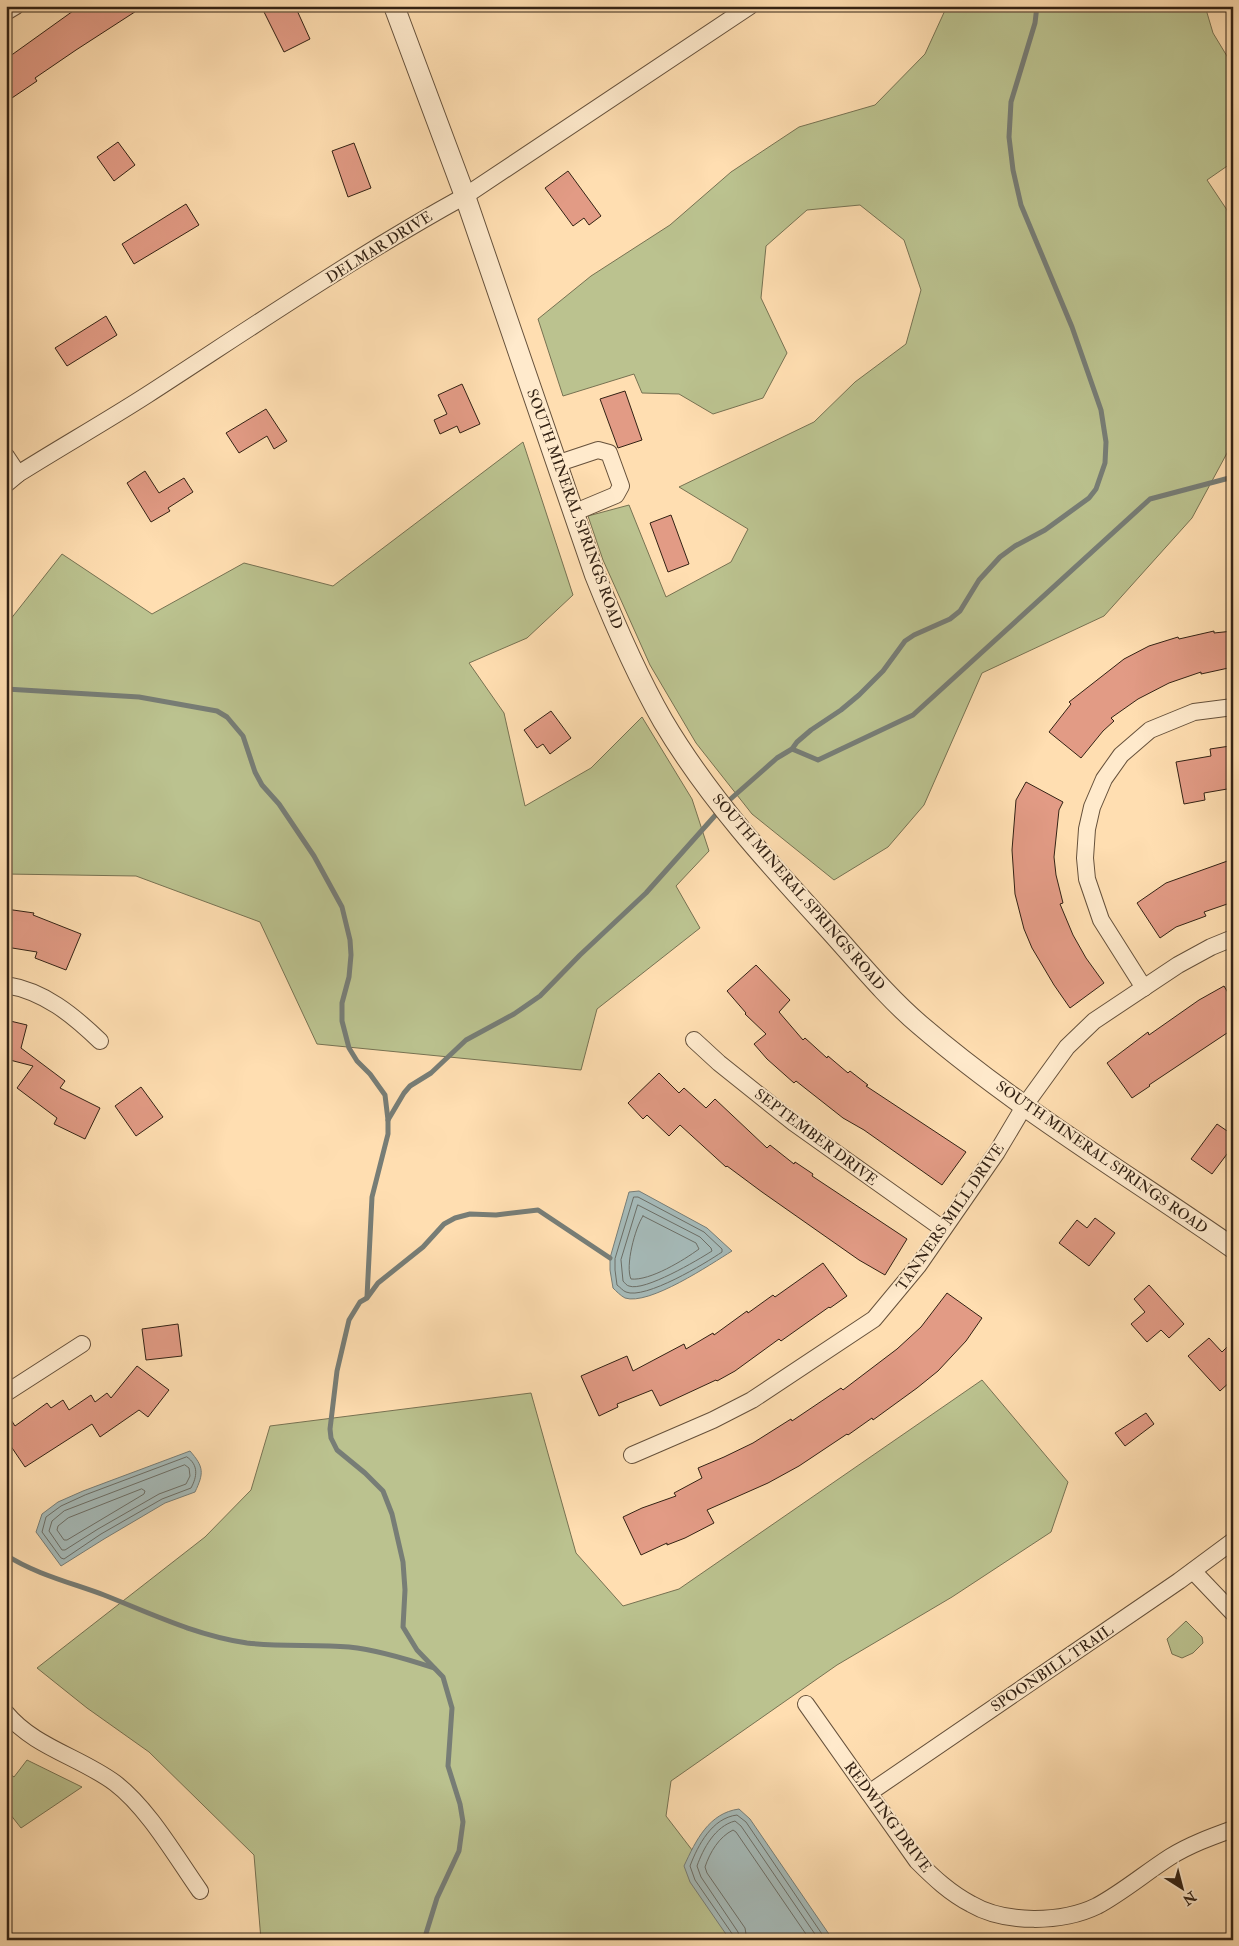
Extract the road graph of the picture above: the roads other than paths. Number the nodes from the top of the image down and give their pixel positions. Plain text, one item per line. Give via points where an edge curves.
1 (16, 6) edge
2 (394, 6) edge
3 (750, 6) edge
4 (6, 12) edge
5 (465, 196) junction
6 (6, 456) edge
7 (556, 464) junction
8 (12, 479) edge
9 (573, 513) junction
10 (1233, 707) edge
11 (1233, 938) edge
12 (6, 984) edge
13 (1144, 988) junction
14 (694, 1040) dead end
15 (100, 1041) dead end
16 (1025, 1105) junction
17 (943, 1230) junction
18 (1233, 1248) edge
19 (82, 1344) dead end
20 (6, 1393) edge
21 (632, 1456) dead end
22 (1233, 1541) edge
23 (1193, 1571) junction
24 (1233, 1613) edge
25 (806, 1704) dead end
26 (6, 1713) edge
27 (869, 1793) junction
28 (1233, 1829) edge
29 (200, 1891) dead end

1 - 4 street
2 - 5 street, SOUTH MINERAL SPRINGS ROAD
3 - 5 street, DELMAR DRIVE
5 - 7 street, SOUTH MINERAL SPRINGS ROAD
5 - 8 street, DELMAR DRIVE via 399,234
6 - 8 street
7 - 9 street, SOUTH MINERAL SPRINGS ROAD
7 - 9 street via 598,450 610,453 621,486 616,494
9 - 16 street, SOUTH MINERAL SPRINGS ROAD via 634,666 664,722 722,806 891,997 933,1035
10 - 13 street via 1194,712 1150,730 1121,756 1104,779 1092,807 1085,848 1086,879 1101,920
11 - 13 street, TANNERS MILL DRIVE via 1211,946
12 - 15 street via 57,1004
13 - 16 street, TANNERS MILL DRIVE via 1094,1022 1067,1047
14 - 17 street, SEPTEMBER DRIVE via 794,1123
16 - 17 street, TANNERS MILL DRIVE
16 - 18 street, SOUTH MINERAL SPRINGS ROAD
17 - 21 street, TANNERS MILL DRIVE via 897,1293 867,1324 752,1400
19 - 20 street
22 - 23 street, SPOONBILL TRAIL
23 - 24 street
23 - 27 street, SPOONBILL TRAIL
25 - 27 street, REDWING DRIVE
26 - 29 street via 41,1742 115,1783 140,1808
27 - 28 street, REDWING DRIVE via 917,1861 939,1883 972,1905 1003,1916 1034,1920 1069,1915 1095,1906 1127,1888 1171,1856

